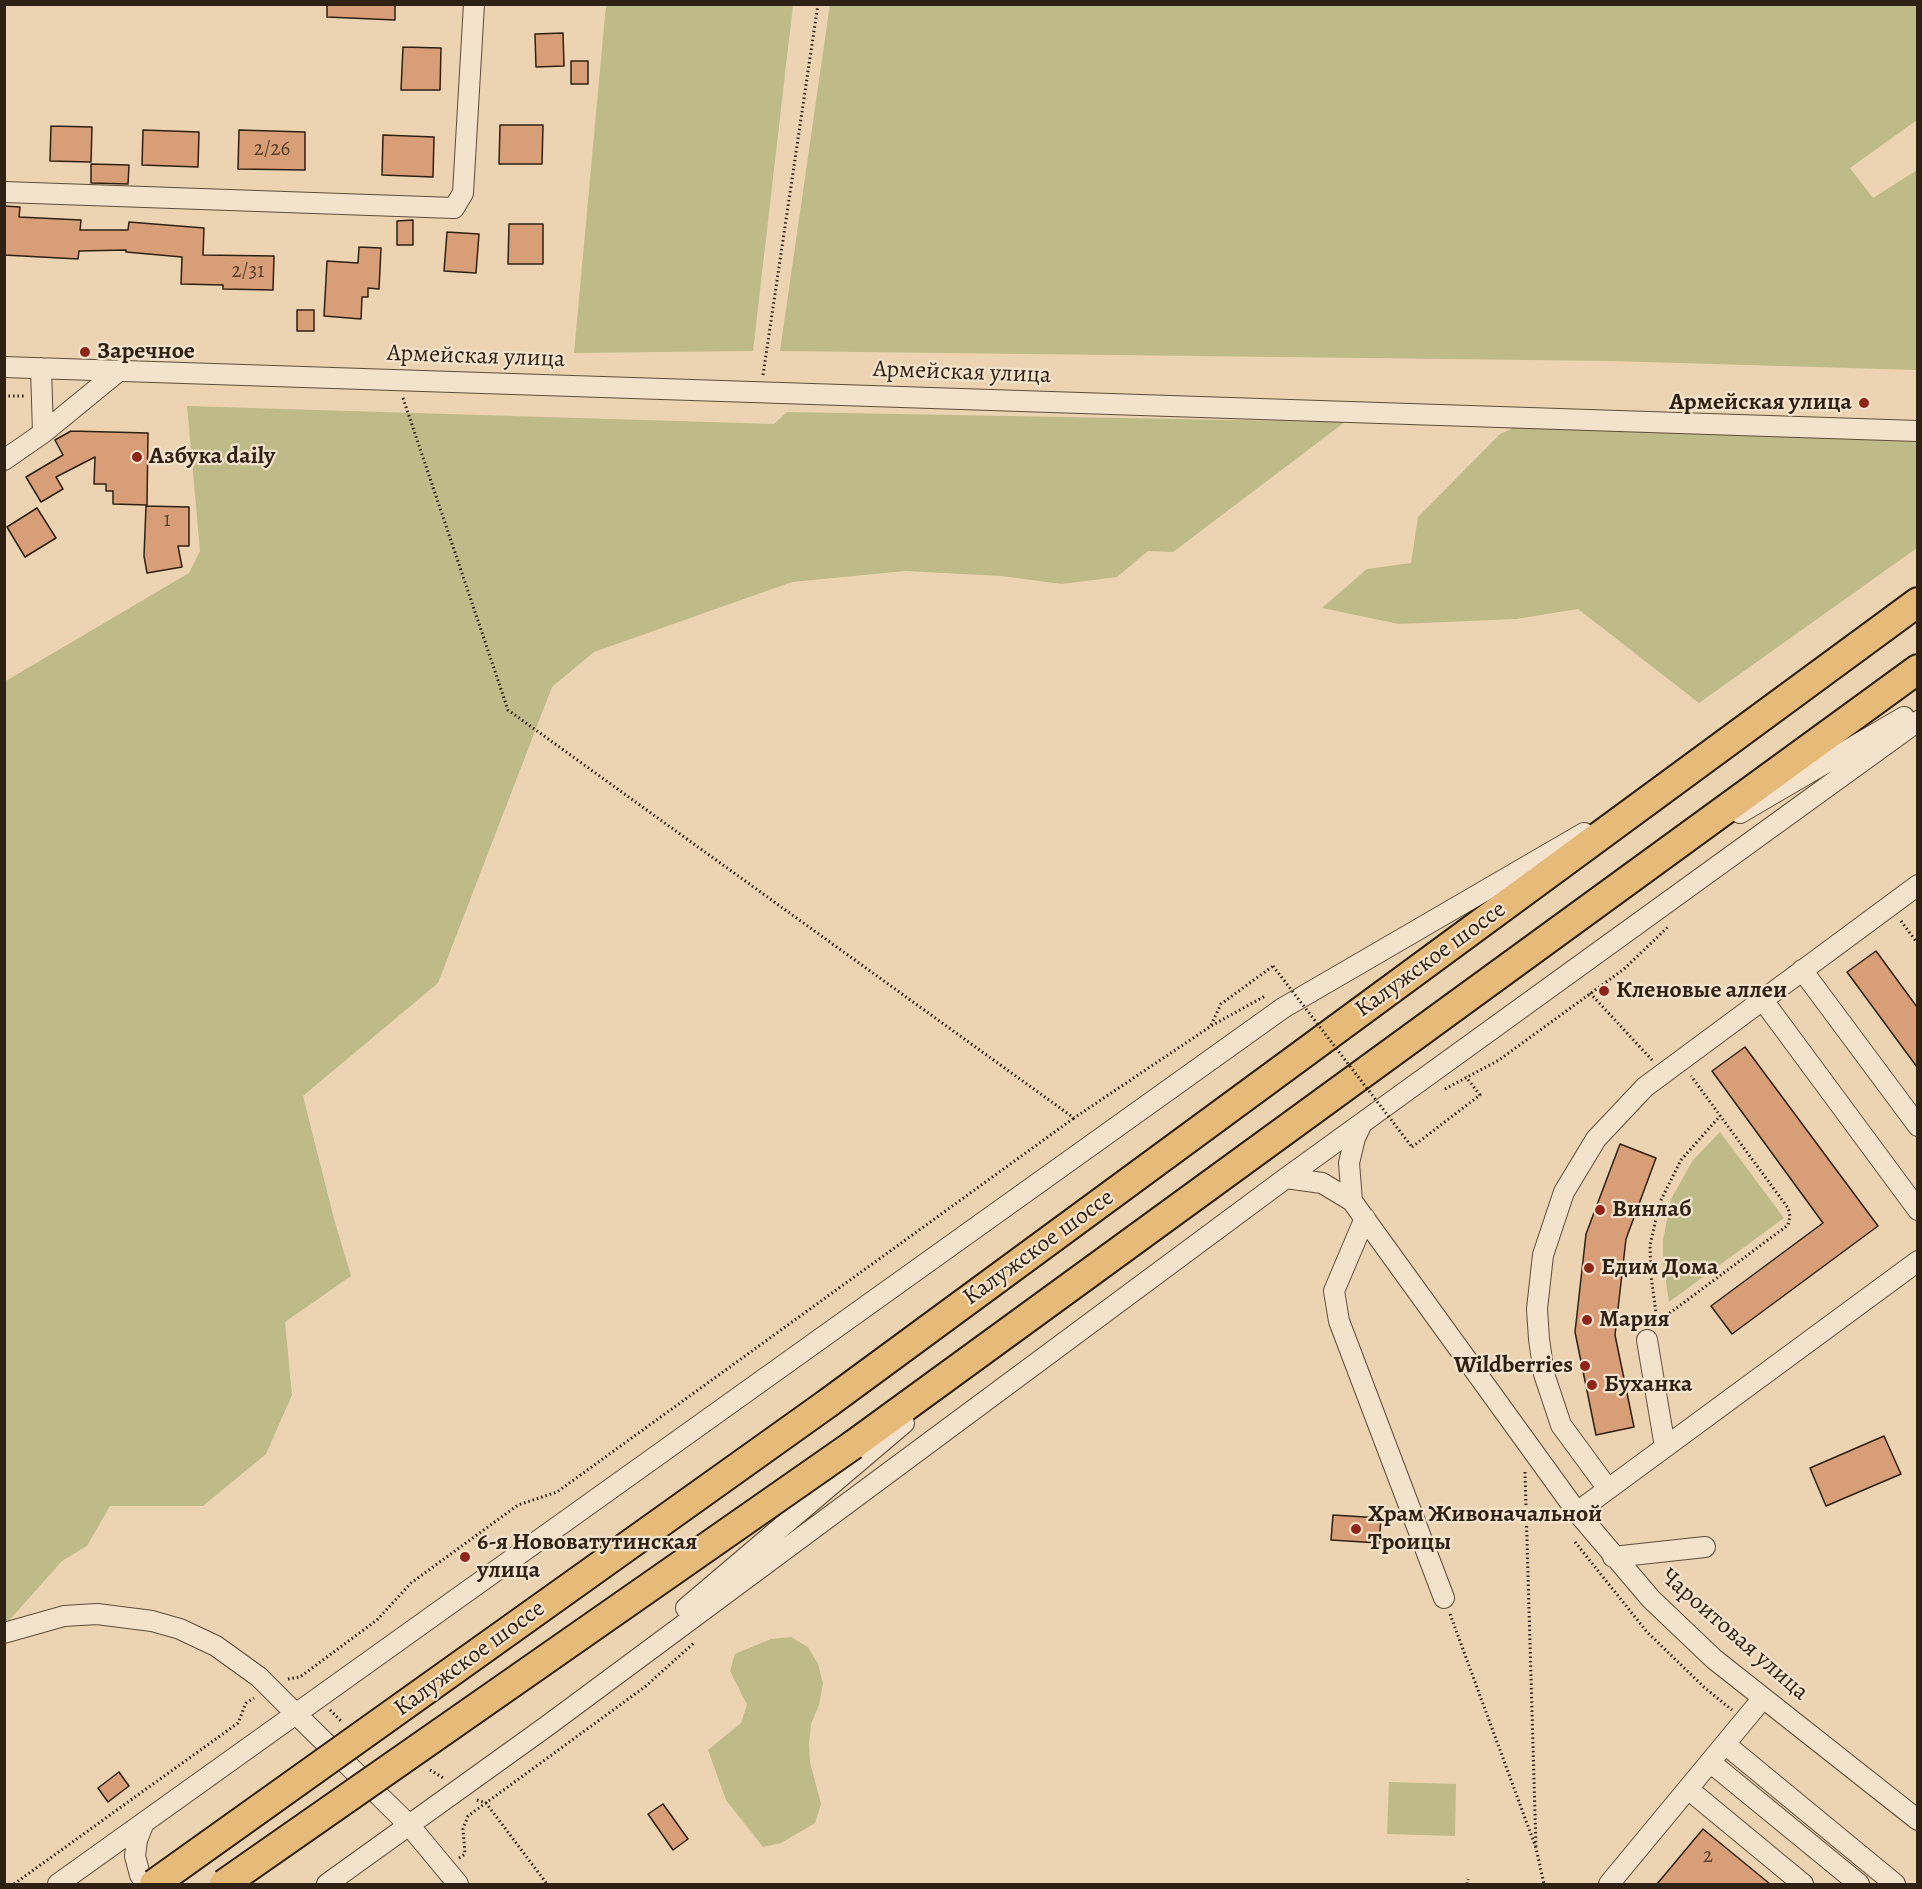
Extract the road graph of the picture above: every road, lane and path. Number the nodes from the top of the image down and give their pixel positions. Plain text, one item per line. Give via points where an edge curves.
1 (474, 4) edge
2 (818, 4) edge
3 (4, 192) edge
4 (4, 367) edge
5 (41, 368) junction
6 (120, 370) junction
7 (396, 380) junction
8 (761, 392) junction
9 (1917, 431) edge
10 (43, 433) junction
11 (4, 460) edge
12 (1917, 602) edge
13 (1917, 669) edge
14 (1917, 709) edge
15 (1917, 721) edge
16 (1677, 779) junction
17 (1634, 875) junction
18 (1917, 885) edge
19 (1889, 906) junction
20 (1917, 944) edge
21 (1624, 969) dead end
22 (1802, 970) junction
23 (1293, 980) dead end
24 (1283, 986) dead end
25 (1273, 991) dead end
26 (1590, 993) junction
27 (1762, 999) junction
28 (1211, 1026) junction
29 (1680, 1060) junction
30 (1663, 1072) junction
31 (1466, 1077) junction
32 (1443, 1089) dead end
33 (1720, 1115) junction
34 (1074, 1118) junction
35 (1400, 1119) dead end
36 (1362, 1123) junction
37 (1392, 1125) dead end
38 (1917, 1126) edge
39 (1286, 1178) junction
40 (1352, 1201) junction
41 (1917, 1210) edge
42 (1365, 1218) junction
43 (1917, 1261) edge
44 (1042, 1306) junction
45 (1647, 1340) dead end
46 (1665, 1447) junction
47 (1524, 1472) dead end
48 (1608, 1489) junction
49 (1576, 1512) junction
50 (1705, 1547) dead end
51 (1613, 1557) junction
52 (1444, 1598) joint
53 (4, 1633) edge
54 (264, 1682) junction
55 (1763, 1698) junction
56 (296, 1714) junction
57 (546, 1726) junction
58 (1725, 1744) junction
59 (1710, 1762) junction
60 (1688, 1789) junction
61 (1917, 1820) edge
62 (143, 1825) junction
63 (409, 1825) junction
64 (1536, 1848) junction
65 (445, 1869) junction
66 (1468, 1879) dead end
67 (14, 1884) edge
68 (58, 1884) edge
69 (146, 1884) edge
70 (154, 1884) edge
71 (224, 1884) edge
72 (327, 1884) edge
73 (458, 1884) edge
74 (547, 1884) edge
75 (1467, 1884) edge
76 (1545, 1884) edge
77 (1609, 1884) edge
78 (1803, 1884) edge
79 (1859, 1884) edge
80 (1895, 1884) edge

1 - 3 street via 463,193 454,208
2 - 8 path
4 - 5 street, Армейская улица
5 - 6 street, Армейская улица
5 - 10 street
6 - 7 street, Армейская улица
6 - 10 street
7 - 8 street, Армейская улица
7 - 34 path via 508,710
8 - 9 street, Армейская улица
10 - 11 street
12 - 16 highway, Калужское шоссе
13 - 17 highway, Калужское шоссе
14 - 17 street
15 - 36 street
16 - 56 street via 1283,1008
16 - 70 highway, Калужское шоссе, bridge via 828,1403
17 - 44 highway, Калужское шоссе
18 - 19 street
19 - 20 path
19 - 22 street
21 - 26 path
22 - 27 street
22 - 38 street
23 - 24 path
25 - 28 path
26 - 30 path
26 - 31 path via 1499,1060
27 - 29 street
27 - 41 street
28 - 31 path, bridge via 1221,1004 1274,966 1412,1147 1480,1095
28 - 34 path
29 - 30 street
29 - 33 path
30 - 48 street via 1596,1139 1564,1192 1543,1255 1539,1284 1539,1339 1552,1401 1561,1425
31 - 32 path
33 - 33 path via 1788,1208 1790,1220 1657,1320 1650,1245 1660,1202 1682,1160
34 - 54 path via 557,1492 518,1505 411,1583 377,1620 303,1675
35 - 37 path
36 - 39 street
36 - 40 street via 1350,1163
39 - 40 street, Чароитовая улица via 1322,1183
39 - 57 street
40 - 42 street, Чароитовая улица
42 - 49 street, Чароитовая улица
42 - 52 street via 1334,1291 1339,1321
43 - 46 street
44 - 57 street
44 - 71 highway, Калужское шоссе, bridge via 853,1445
45 - 46 street
46 - 48 street
47 - 64 path
48 - 49 street
49 - 51 street, Чароитовая улица
50 - 51 street
51 - 55 street, Чароитовая улица via 1686,1633
52 - 64 path
53 - 54 street via 64,1616 97,1614 152,1620 216,1646
54 - 56 street
54 - 67 path via 246,1703 238,1723
55 - 58 street
55 - 61 street, Чароитовая улица
56 - 62 street
56 - 63 street
57 - 63 street
58 - 59 street
58 - 80 street
59 - 60 street
59 - 79 street
60 - 77 street
60 - 78 street
62 - 68 street
62 - 69 street via 135,1856
63 - 65 street
63 - 72 street
64 - 76 path
65 - 73 street
65 - 74 path via 465,1854 465,1823 486,1803
66 - 75 path

